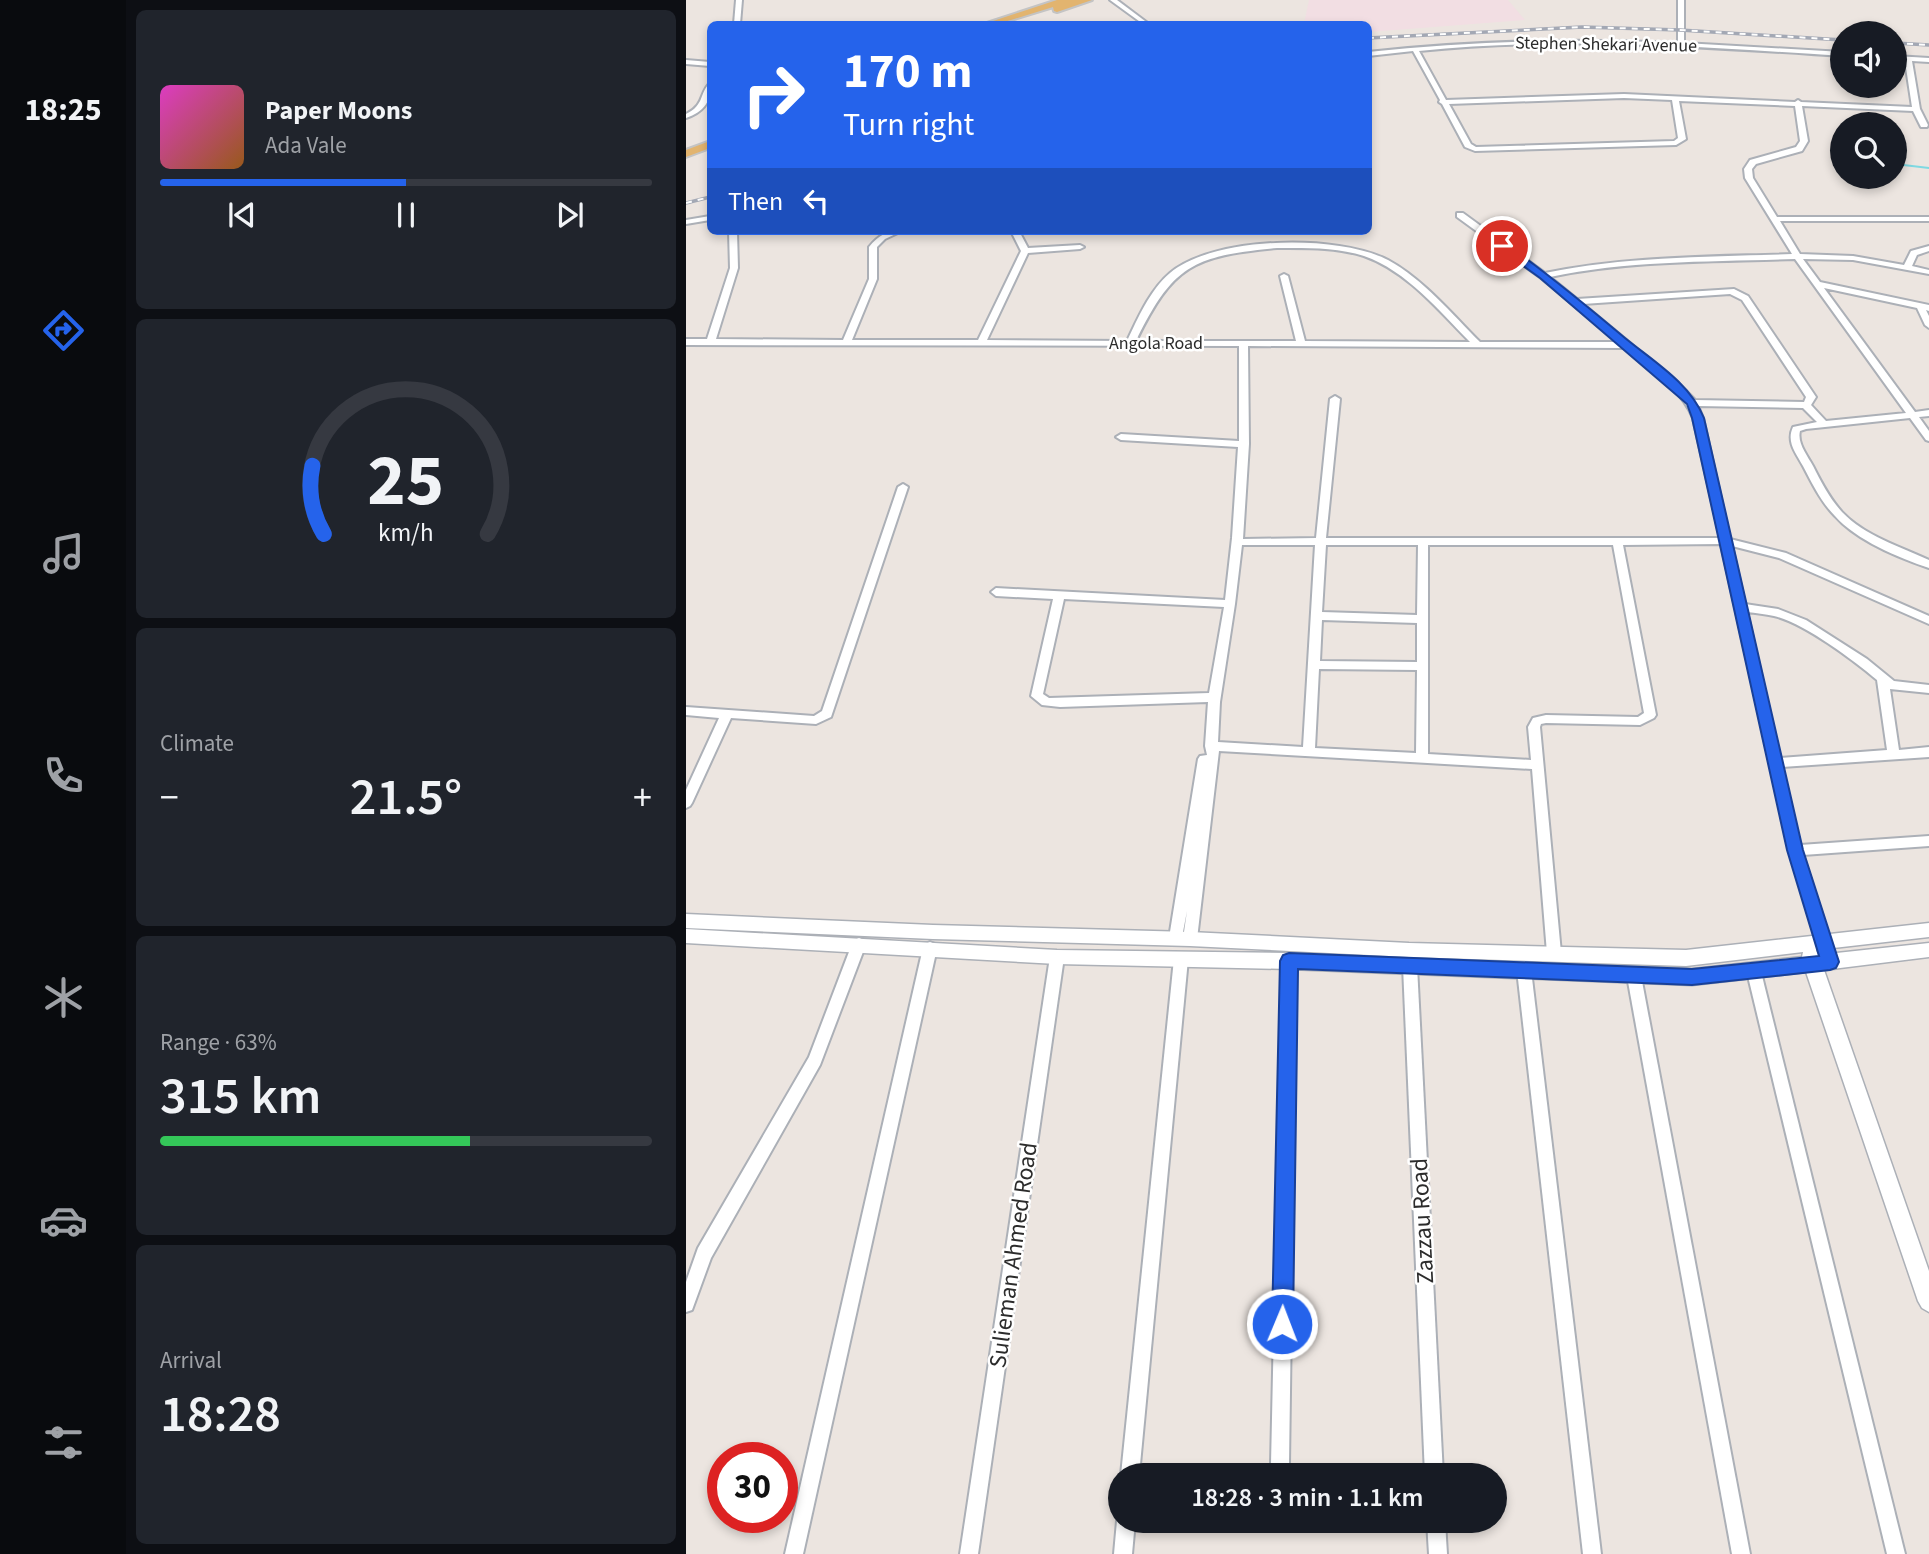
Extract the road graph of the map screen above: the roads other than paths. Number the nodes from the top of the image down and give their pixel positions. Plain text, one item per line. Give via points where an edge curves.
1 (738, 0) edge
2 (1067, 0) edge
3 (1087, 0) edge
4 (1113, 0) edge
5 (1681, 0) edge
6 (737, 21) edge
7 (999, 21) edge
8 (1019, 21) edge
9 (1142, 21) edge
10 (1681, 43) junction
11 (1414, 48) junction
12 (1372, 53) edge
13 (1830, 53) edge
14 (1908, 59) joint
15 (1929, 60) edge
16 (686, 62) edge
17 (707, 64) edge
18 (1675, 97) junction
19 (707, 102) edge
20 (1442, 102) junction
21 (1798, 102) junction
22 (1916, 108) junction
23 (686, 116) edge
24 (1924, 125) dead end
25 (707, 145) edge
26 (707, 153) edge
27 (686, 154) edge
28 (686, 161) edge
29 (1460, 215) dead end
30 (707, 218) edge
31 (1774, 219) junction
32 (1929, 219) edge
33 (686, 222) edge
34 (733, 235) edge
35 (887, 235) edge
36 (1017, 235) edge
37 (1080, 247) dead end
38 (1929, 248) edge
39 (1025, 251) junction
40 (1797, 256) junction
41 (1907, 268) junction
42 (1929, 272) edge
43 (1284, 276) dead end
44 (1544, 276) junction
45 (1818, 284) junction
46 (1575, 302) junction
47 (1924, 307) edge
48 (1929, 325) edge
49 (686, 342) edge
50 (711, 342) junction
51 (846, 343) junction
52 (981, 343) junction
53 (1130, 343) junction
54 (1243, 343) junction
55 (1301, 343) junction
56 (1477, 344) junction
57 (1626, 345) junction
58 (1335, 399) dead end
59 (1692, 403) junction
60 (1806, 405) junction
61 (1929, 413) edge
62 (1912, 414) junction
63 (1823, 423) junction
64 (1121, 437) dead end
65 (1929, 438) edge
66 (1244, 444) junction
67 (903, 487) dead end
68 (1617, 540) junction
69 (1726, 541) junction
70 (1238, 542) junction
71 (1322, 542) junction
72 (1423, 542) junction
73 (1929, 564) edge
74 (996, 592) dead end
75 (1059, 595) junction
76 (1230, 604) junction
77 (1741, 607) junction
78 (1317, 616) junction
79 (1422, 618) junction
80 (1929, 620) edge
81 (1314, 665) junction
82 (1422, 666) junction
83 (1883, 680) junction
84 (1929, 690) edge
85 (1216, 697) junction
86 (686, 711) edge
87 (727, 714) junction
88 (1211, 746) junction
89 (1309, 752) junction
90 (1929, 752) edge
91 (1894, 754) junction
92 (1422, 757) junction
93 (1775, 763) junction
94 (1537, 765) junction
95 (686, 803) edge
96 (1929, 841) edge
97 (1795, 850) junction
98 (686, 921) edge
99 (1929, 930) edge
100 (993, 933) junction
101 (686, 936) edge
102 (1183, 938) junction
103 (859, 944) junction
104 (930, 948) junction
105 (1929, 950) edge
106 (990, 952) junction
107 (1554, 953) junction
108 (1818, 954) junction
109 (1057, 957) junction
110 (1181, 960) junction
111 (1289, 961) junction
112 (1410, 966) junction
113 (1524, 970) junction
114 (1754, 972) junction
115 (1634, 976) junction
116 (1929, 1301) edge
117 (686, 1304) edge
118 (1131, 1463) edge
119 (1280, 1463) edge
120 (1433, 1463) edge
121 (1125, 1533) edge
122 (1437, 1533) edge
123 (794, 1554) edge
124 (969, 1554) edge
125 (1123, 1554) edge
126 (1438, 1554) edge
127 (1592, 1554) edge
128 (1741, 1554) edge
129 (1896, 1554) edge

1 - 6 street
2 - 7 main road
3 - 8 main road
4 - 9 street
5 - 10 street
10 - 11 street, Stephen Shekari Avenue
10 - 13 street, Stephen Shekari Avenue
11 - 12 street, Stephen Shekari Avenue
11 - 20 street
14 - 15 street
14 - 22 street
16 - 17 street
18 - 20 street
18 - 20 street via 1682,139 1676,142 1483,149 1468,145
18 - 21 street
19 - 23 street
21 - 22 street
21 - 31 street via 1804,141 1799,149 1753,162 1748,169
22 - 24 street
25 - 27 main road
26 - 28 main road
29 - 44 street
30 - 33 street
31 - 32 street
31 - 40 street
34 - 50 street via 734,268
35 - 51 street via 873,247 873,279
36 - 39 street
37 - 39 street
38 - 41 street via 1914,253
39 - 52 street
40 - 41 street via 1853,258
40 - 44 street via 1645,262
40 - 45 street
41 - 42 street
43 - 55 street
44 - 46 street
45 - 47 street
45 - 62 street
46 - 57 street
46 - 60 street via 1739,293 1811,397
47 - 48 street
49 - 50 street, Angola Road
50 - 51 street, Angola Road
51 - 52 street, Angola Road
52 - 53 street, Angola Road
53 - 54 street, Angola Road
53 - 56 street via 1151,303 1184,267 1241,249 1289,245 1350,251 1383,260 1432,298
54 - 55 street, Angola Road
54 - 66 street
55 - 56 street, Angola Road
56 - 57 street, Angola Road
57 - 59 street
58 - 71 street
59 - 60 street
59 - 69 street
60 - 63 street
61 - 62 street
62 - 63 street
62 - 65 street
63 - 73 street via 1796,429 1794,436 1837,512 1872,537
64 - 66 street
66 - 70 street
67 - 87 street via 827,714 816,720
68 - 69 street
68 - 72 street
68 - 94 street via 1650,715 1640,721 1537,721
69 - 77 street
69 - 80 street via 1782,555
70 - 71 street
70 - 76 street
71 - 72 street
71 - 78 street
72 - 79 street
74 - 75 street
75 - 76 street
75 - 85 street via 1037,696 1046,702
76 - 85 street
77 - 83 street via 1779,613 1802,623
77 - 93 street
78 - 79 street
78 - 81 street
79 - 82 street
81 - 82 street
81 - 89 street
82 - 92 street
83 - 84 street
83 - 91 street
85 - 88 street
86 - 87 street
87 - 95 street
88 - 89 street
88 - 102 street
89 - 92 street
90 - 91 street
91 - 93 street
92 - 94 street
93 - 97 street
94 - 107 street
96 - 97 street
97 - 108 street
98 - 100 street
99 - 108 street
100 - 102 street
100 - 106 street
101 - 103 street
102 - 107 street
103 - 104 street
103 - 117 street via 815,1060 704,1254
104 - 106 street
104 - 123 street
105 - 108 street
106 - 109 street
107 - 108 street via 1686,958
108 - 114 street
108 - 116 street
109 - 110 street
109 - 124 street, Sulieman Ahmed Road
110 - 111 street
110 - 118 street
111 - 112 street
111 - 119 street
112 - 113 street
112 - 120 street, Zazzau Road
113 - 115 street
113 - 127 street
114 - 115 street
114 - 129 street
115 - 128 street
121 - 125 street
122 - 126 street

